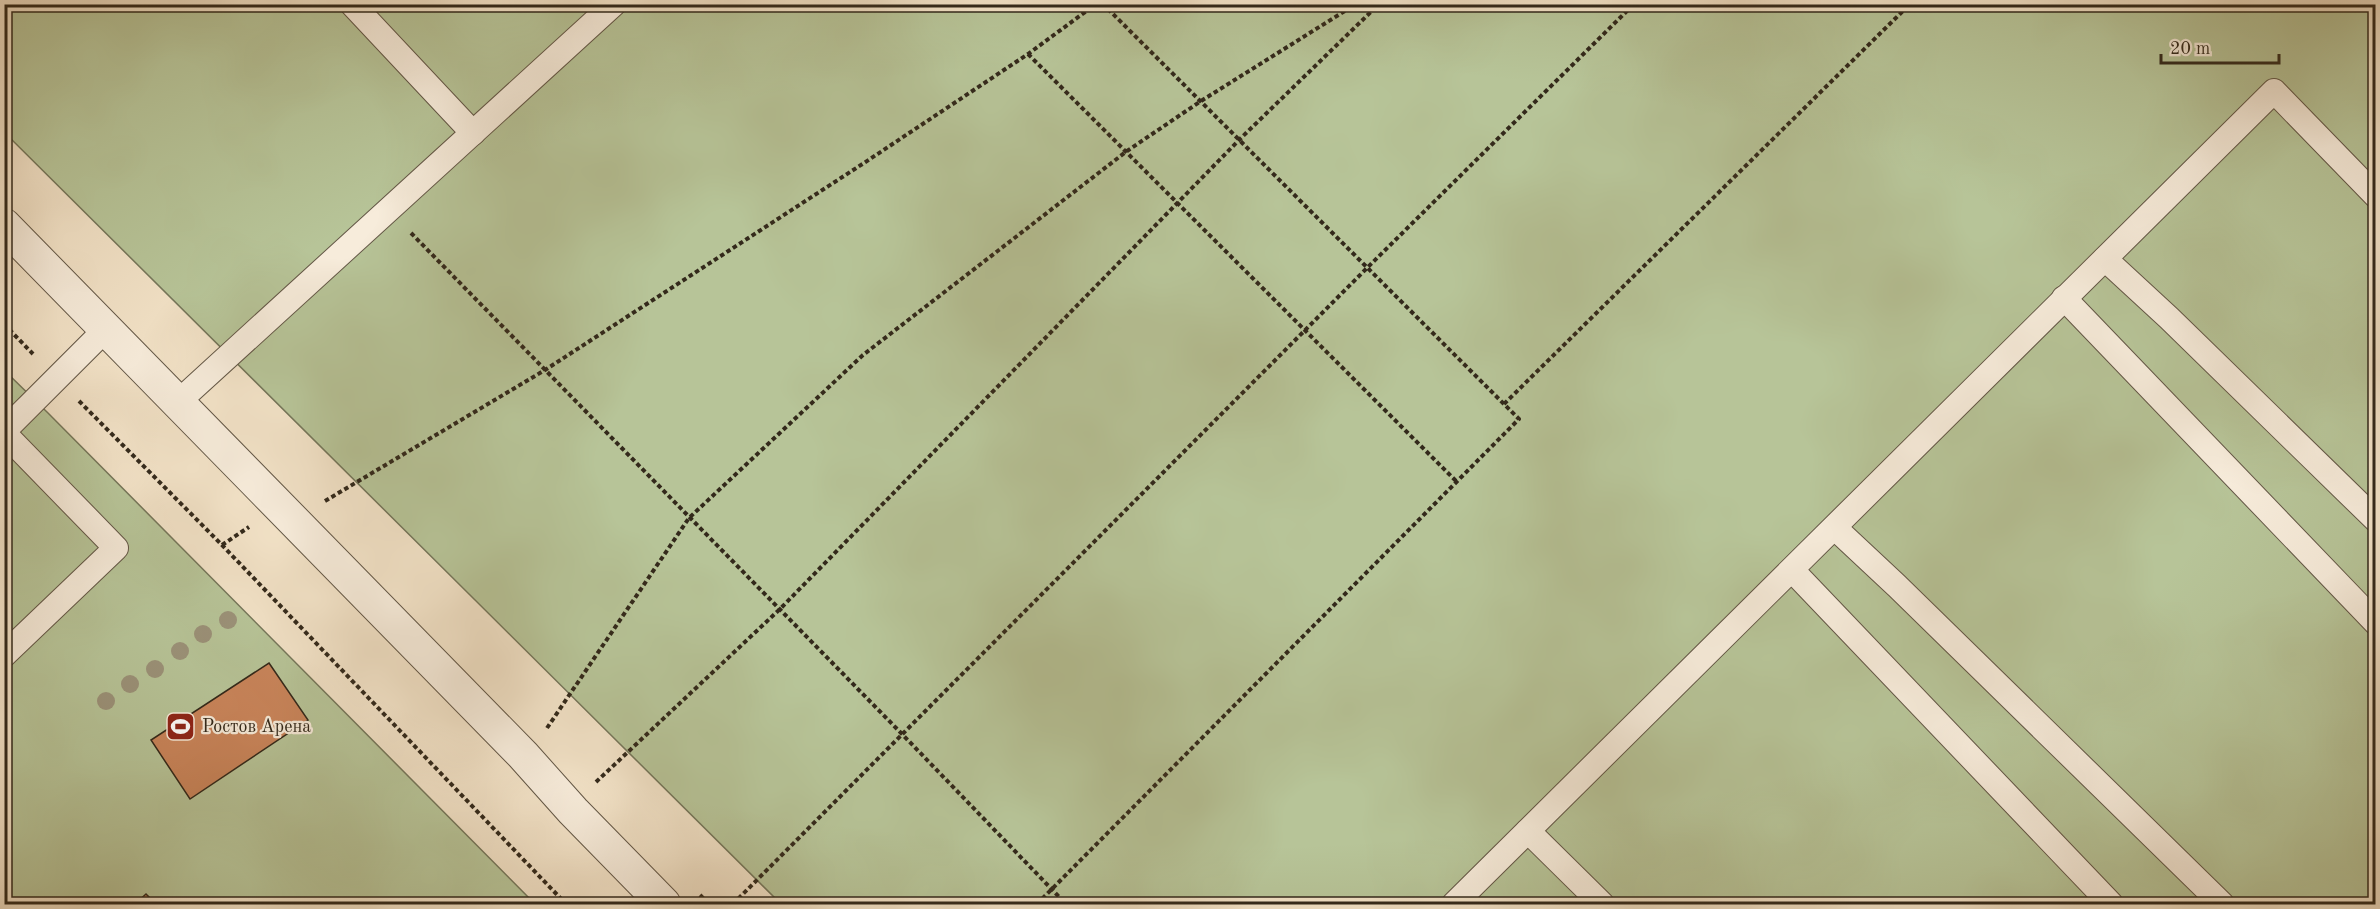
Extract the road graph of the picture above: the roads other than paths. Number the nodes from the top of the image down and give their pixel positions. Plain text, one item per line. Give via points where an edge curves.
1 (352, 4) edge
2 (615, 4) edge
3 (473, 133) junction
4 (2376, 196) edge
5 (4, 225) edge
6 (2105, 259) junction
7 (2064, 298) junction
8 (105, 330) junction
9 (177, 403) junction
10 (4, 432) edge
11 (2376, 520) edge
12 (1835, 528) junction
13 (1792, 570) junction
14 (2376, 623) edge
15 (4, 655) edge
16 (1528, 831) junction
17 (663, 904) edge
18 (1454, 904) edge
19 (1602, 904) edge
20 (2111, 904) edge
21 (2222, 904) edge

1 - 3 lane
2 - 3 lane
3 - 9 lane
4 - 6 lane via 2274,91
5 - 8 street
6 - 7 lane
6 - 11 lane
7 - 12 lane
7 - 14 lane
8 - 9 street
8 - 10 lane
9 - 17 street via 523,755
10 - 15 lane via 116,548
12 - 13 lane
12 - 21 lane
13 - 16 lane
13 - 20 lane
16 - 18 lane
16 - 19 lane

